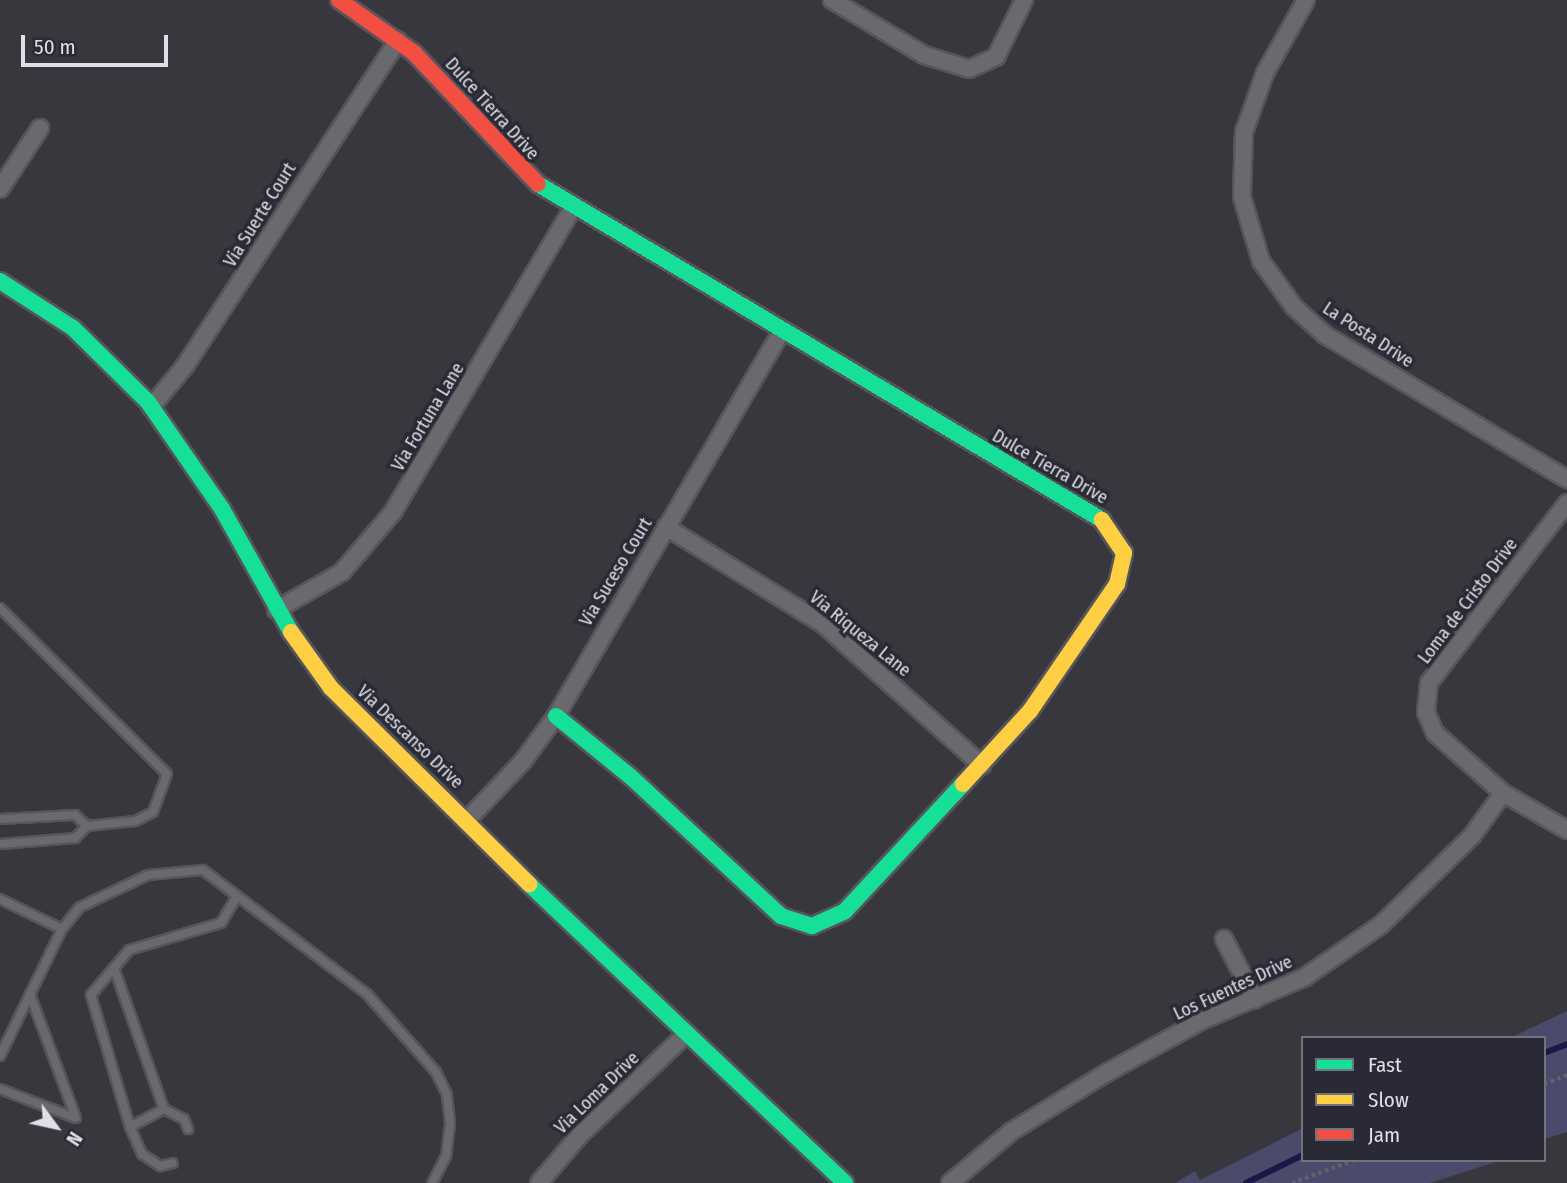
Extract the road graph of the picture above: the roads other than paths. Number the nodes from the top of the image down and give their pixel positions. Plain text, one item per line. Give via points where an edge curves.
1 (339, 0) edge
2 (832, 0) edge
3 (1024, 0) edge
4 (1306, 0) edge
5 (398, 41) junction
6 (40, 128) dead end
7 (0, 188) edge
8 (573, 208) junction
9 (0, 281) edge
10 (781, 332) junction
11 (151, 407) junction
12 (1567, 479) edge
13 (1567, 503) edge
14 (666, 527) junction
15 (0, 608) edge
16 (276, 610) junction
17 (556, 716) junction
18 (982, 765) junction
19 (1503, 793) junction
20 (0, 819) edge
21 (468, 819) junction
22 (87, 826) junction
23 (1567, 830) edge
24 (0, 831) edge
25 (1, 844) edge
26 (237, 896) junction
27 (0, 899) edge
28 (62, 929) junction
29 (1224, 939) dead end
30 (114, 968) junction
31 (30, 994) junction
32 (1255, 999) junction
33 (686, 1034) junction
34 (0, 1056) edge
35 (0, 1089) edge
36 (164, 1109) junction
37 (130, 1127) junction
38 (188, 1129) dead end
39 (173, 1163) dead end
40 (432, 1183) edge
41 (539, 1183) edge
42 (845, 1183) edge
43 (950, 1183) edge

1 - 5 street, Dulce Tierra Drive
2 - 3 street via 924,55 969,69 996,57
4 - 12 street, La Posta Drive via 1265,73 1244,132 1242,197 1261,261 1294,307 1325,335
5 - 8 street, Dulce Tierra Drive via 450,90 496,148
5 - 11 street, Via Suerte Court via 192,355
6 - 7 street
8 - 10 street, Dulce Tierra Drive
8 - 16 street, Via Fortuna Lane via 393,512 342,572
9 - 11 street, Via Descanso Drive via 73,328
10 - 14 street, Via Suceso Court
10 - 18 street, Dulce Tierra Drive via 1103,521 1120,542 1117,584 1030,711
11 - 16 street, Via Descanso Drive via 222,509
13 - 19 street, Loma de Cristo Drive via 1429,683 1426,712 1434,733
14 - 17 street, Via Suceso Court
14 - 18 street, Via Riqueza Lane via 823,624
15 - 22 lane via 167,774 153,812 135,821
16 - 21 street, Via Descanso Drive via 331,688
17 - 18 street, Dulce Tierra Drive via 631,777 781,916 812,926 845,911
17 - 21 street, Via Suceso Court via 523,761
19 - 23 street, Loma de Cristo Drive
19 - 32 street, Los Fuentes Drive via 1472,836 1382,924 1304,977
20 - 22 lane via 75,815
21 - 33 street, Via Descanso Drive
22 - 25 lane via 75,838
24 - 25 lane
26 - 28 lane via 203,870 148,875 80,907
26 - 30 lane via 221,923 129,950
26 - 40 lane via 367,994 436,1072 447,1095 450,1124 446,1156
27 - 28 lane
28 - 31 lane
29 - 32 street
30 - 36 lane
30 - 37 lane via 91,995
31 - 34 lane
31 - 35 lane via 76,1118
32 - 43 street, Los Fuentes Drive via 1108,1072 1012,1131
33 - 41 street, Via Loma Drive via 579,1136
33 - 42 street, Via Descanso Drive
36 - 37 lane
36 - 38 lane via 184,1119
37 - 39 lane via 142,1154 160,1166

